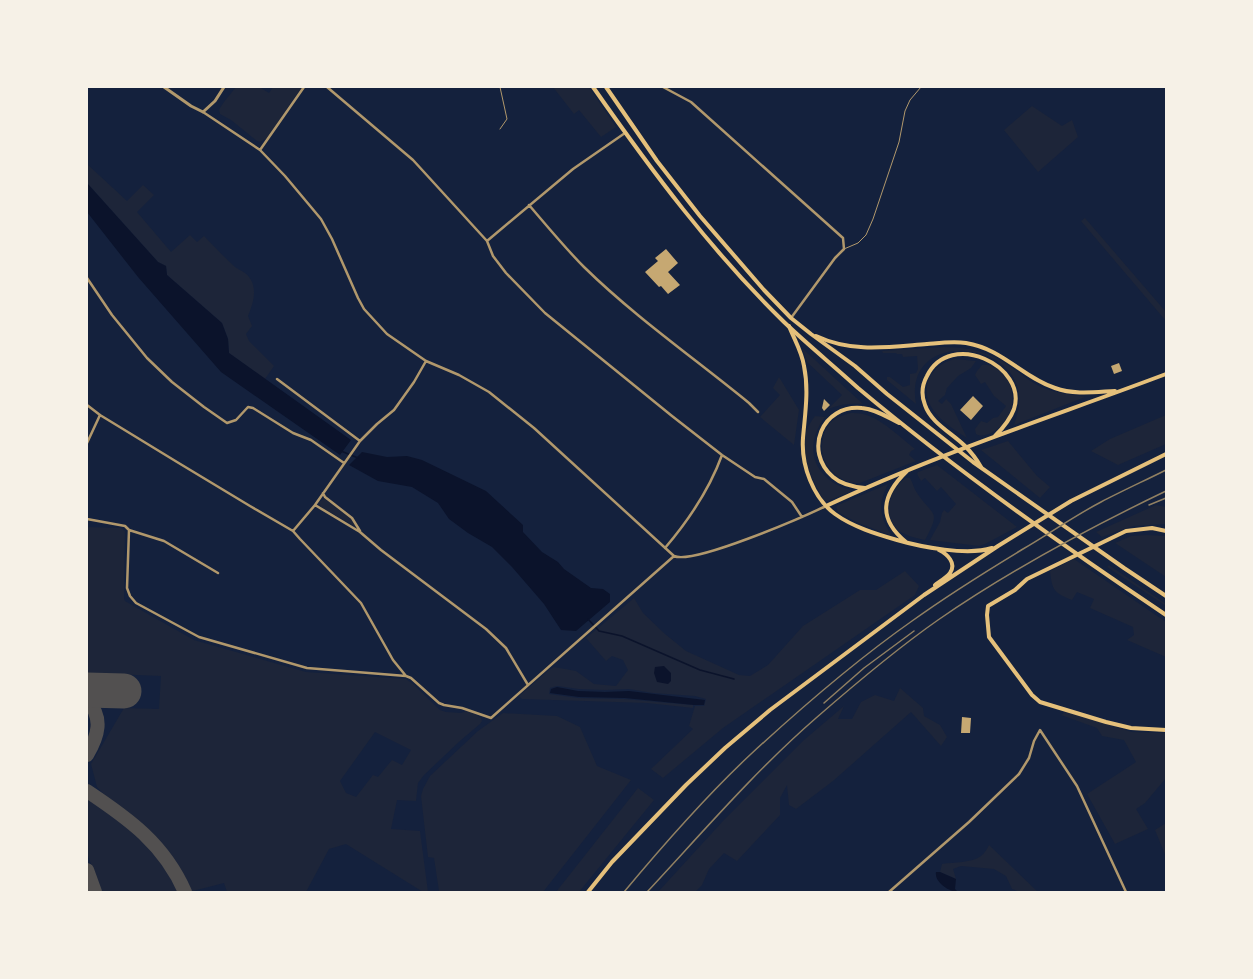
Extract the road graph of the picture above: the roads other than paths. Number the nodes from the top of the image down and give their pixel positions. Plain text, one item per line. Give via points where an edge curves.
1 (164, 87) edge
2 (224, 87) edge
3 (304, 87) edge
4 (327, 87) edge
5 (500, 87) edge
6 (593, 87) edge
7 (606, 87) edge
8 (663, 87) edge
9 (921, 87) edge
10 (202, 112) junction
11 (500, 129) dead end
12 (625, 132) junction
13 (260, 150) junction
14 (529, 205) junction
15 (487, 240) junction
16 (844, 249) junction
17 (87, 278) edge
18 (791, 318) junction
19 (788, 326) junction
20 (811, 334) junction
21 (426, 361) junction
22 (1166, 374) edge
23 (277, 379) dead end
24 (1121, 390) junction
25 (87, 405) edge
26 (758, 412) dead end
27 (100, 415) junction
28 (901, 424) junction
29 (993, 438) junction
30 (360, 441) junction
31 (87, 443) edge
32 (722, 454) junction
33 (1166, 454) edge
34 (975, 461) junction
35 (344, 463) junction
36 (909, 469) junction
37 (865, 488) junction
38 (323, 493) junction
39 (314, 506) junction
40 (826, 506) junction
41 (802, 517) junction
42 (87, 519) edge
43 (129, 530) junction
44 (293, 531) junction
45 (1166, 531) edge
46 (360, 532) junction
47 (908, 544) junction
48 (998, 546) junction
49 (665, 548) junction
50 (937, 549) junction
51 (674, 556) junction
52 (218, 573) dead end
53 (924, 595) junction
54 (1166, 596) edge
55 (1166, 614) edge
56 (406, 676) junction
57 (528, 685) junction
58 (1166, 730) edge
59 (588, 892) edge
60 (889, 892) edge
61 (1126, 892) edge

1 - 10 street
2 - 10 street via 215,101
3 - 13 street
4 - 15 street via 413,160
5 - 11 lane via 507,119
6 - 12 main road
7 - 18 main road via 657,161 700,216
8 - 16 street via 691,102 843,238
9 - 16 lane via 905,111 899,142 866,235 858,243
10 - 13 street
12 - 14 street via 573,169
12 - 19 main road via 685,213
13 - 21 street via 320,219 364,309 387,334
14 - 15 street
14 - 26 street via 583,266 604,285
15 - 32 street via 493,256 506,273 545,313
16 - 18 street
17 - 35 street via 112,315 147,358 204,407 227,423 236,420 248,407 253,408 293,433 310,440
18 - 20 main road
19 - 28 main road
19 - 40 main road via 806,375 804,459 812,484
20 - 24 main road via 830,343 866,348 965,343 998,354 1036,379 1057,389 1082,392
20 - 34 main road via 855,366 939,436
21 - 30 street via 394,410
21 - 49 street via 459,375 489,392 534,428
22 - 24 main road
23 - 30 street
24 - 29 main road
25 - 27 street
27 - 31 street
27 - 44 street
28 - 37 main road via 880,413 854,408 836,412 823,428 818,449 826,469 845,484
28 - 55 main road via 1016,511
29 - 34 main road via 1005,425 1014,408 1015,397 1008,378 989,360 970,355 952,355 942,359 925,380 922,396 926,410 965,446
29 - 36 main road
30 - 35 street
32 - 41 street via 755,477 764,479 792,502
32 - 49 street via 696,504
33 - 48 main road via 1071,501
34 - 54 main road via 982,470
35 - 38 street
36 - 37 main road
36 - 47 main road via 889,494 886,507 893,530
37 - 40 main road
38 - 39 street
38 - 46 street via 352,518
39 - 44 street
39 - 46 street
40 - 41 street
40 - 47 main road via 852,523
41 - 51 street via 716,550 687,558
42 - 43 street via 125,526
43 - 52 street via 164,541
43 - 56 street via 127,588 136,604 199,637 307,668
44 - 56 street via 360,603 393,660
45 - 58 main road via 1152,528 1126,531 1027,580 988,606 987,615 989,637 1040,702 1131,728
46 - 57 street via 486,629 506,648
47 - 50 main road
48 - 50 main road via 983,551
48 - 53 main road
49 - 51 street
50 - 53 main road via 950,559 951,570
51 - 57 street
53 - 59 main road via 770,710 726,748 654,818 612,862
56 - 57 street via 439,703 491,718
60 - 61 street via 1019,774 1029,758 1040,730 1077,786

